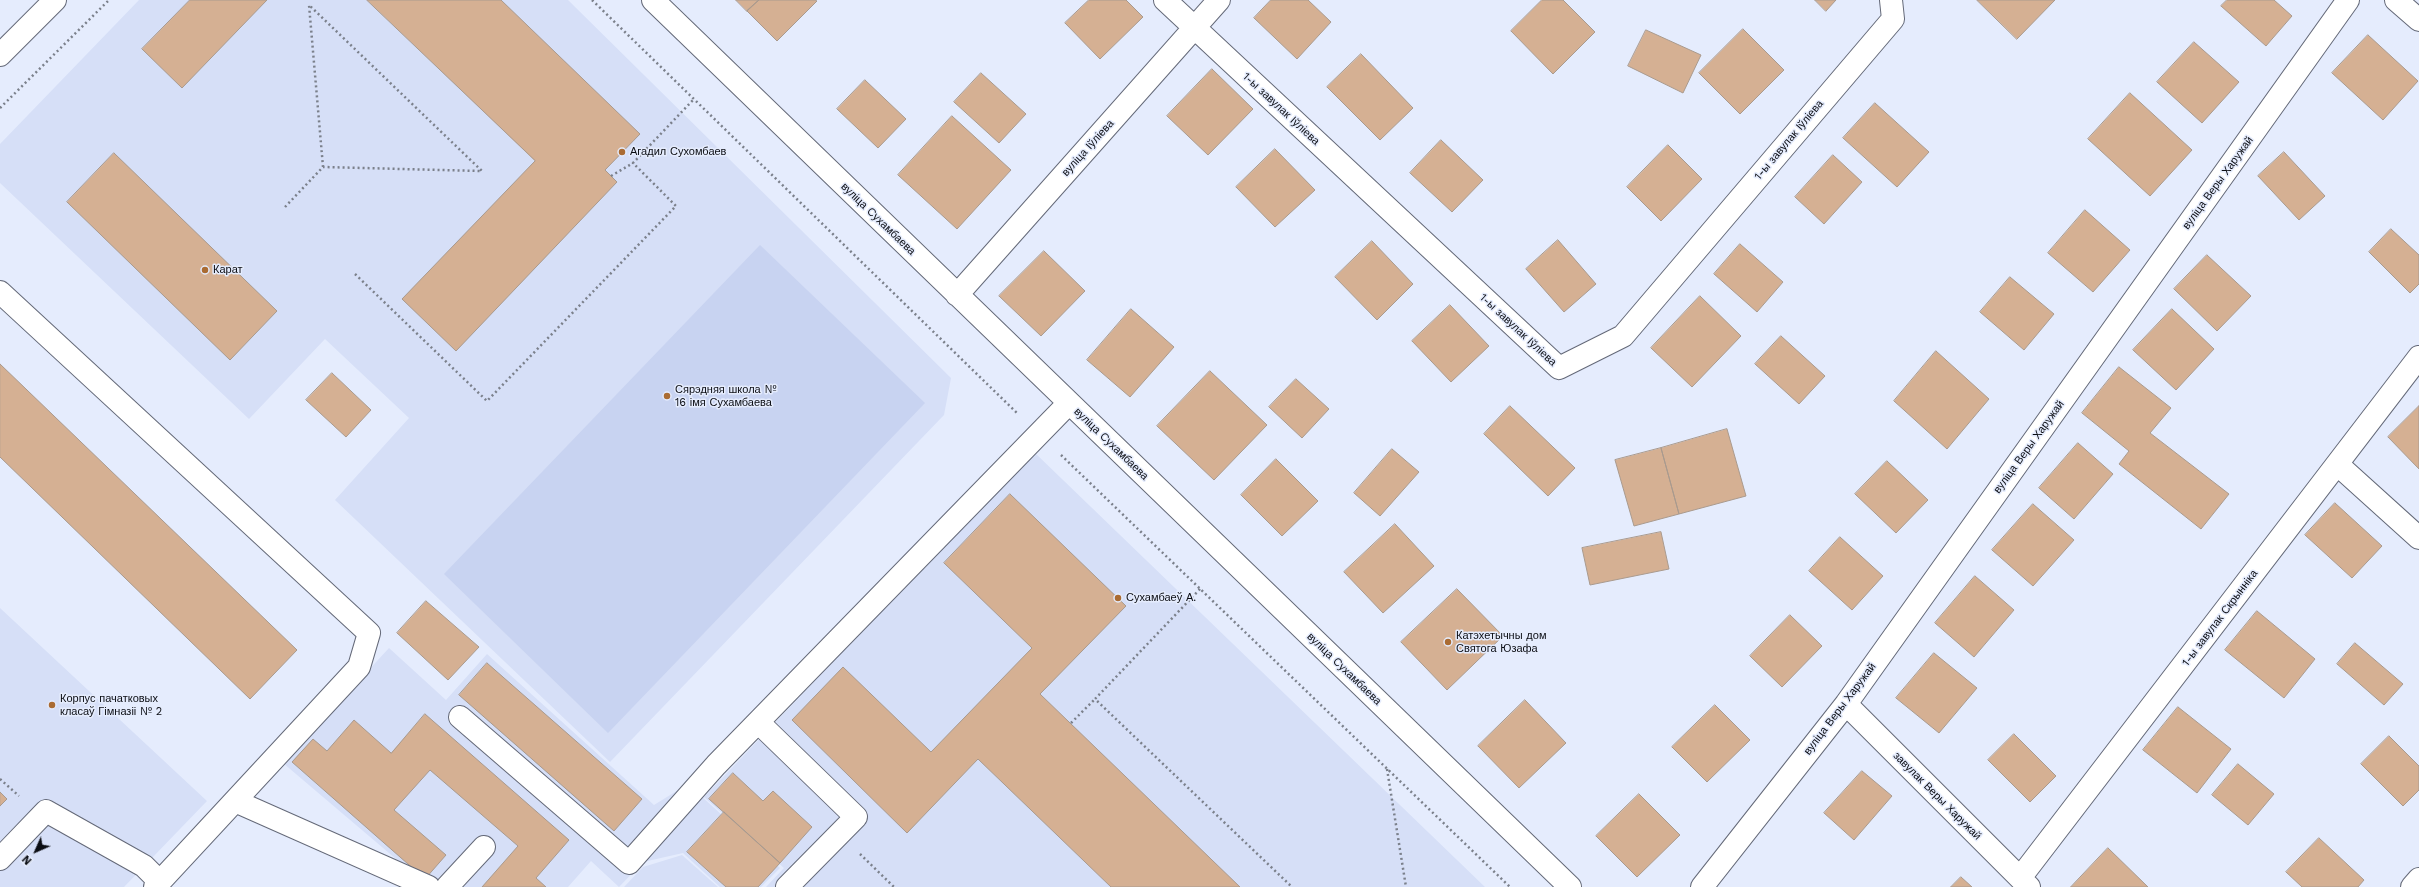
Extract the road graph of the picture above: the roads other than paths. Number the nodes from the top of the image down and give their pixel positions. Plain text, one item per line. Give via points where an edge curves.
1 (55, 0) edge
2 (653, 0) edge
3 (1165, 0) edge
4 (1218, 0) edge
5 (1891, 0) edge
6 (2348, 0) edge
7 (2396, 0) edge
8 (2419, 20) edge
9 (1195, 28) junction
10 (0, 55) edge
11 (0, 292) edge
12 (957, 295) junction
13 (2419, 358) edge
14 (1068, 403) junction
15 (2337, 464) junction
16 (2419, 538) edge
17 (1846, 704) junction
18 (460, 717) dead end
19 (758, 722) junction
20 (235, 801) junction
21 (484, 847) dead end
22 (0, 859) edge
23 (2419, 879) edge
24 (2024, 883) edge
25 (158, 884) edge
26 (429, 887) edge
27 (446, 887) edge
28 (787, 887) edge
29 (1570, 887) edge
30 (1702, 887) edge
31 (2412, 887) edge

1 - 10 street
2 - 12 street, вуліца Сухамбаева
3 - 9 street
4 - 9 street, вуліца Іўліева
5 - 9 street, 1-ы завулак Іўліева via 1892,18 1623,336 1559,368
6 - 17 street, вуліца Веры Харужай
7 - 8 street
9 - 12 street, вуліца Іўліева
11 - 20 street via 369,633 359,668
12 - 14 street, вуліца Сухамбаева
13 - 15 street, 1-ы завулак Скрынніка
14 - 19 street
14 - 29 street, вуліца Сухамбаева
15 - 16 street
15 - 24 street, 1-ы завулак Скрынніка
17 - 24 street, завулак Веры Харужай
17 - 30 street, вуліца Веры Харужай
18 - 19 street via 629,864 716,765
19 - 28 street via 856,817
20 - 25 street
20 - 26 street
21 - 27 street
22 - 25 street via 46,811 144,866
23 - 31 street

